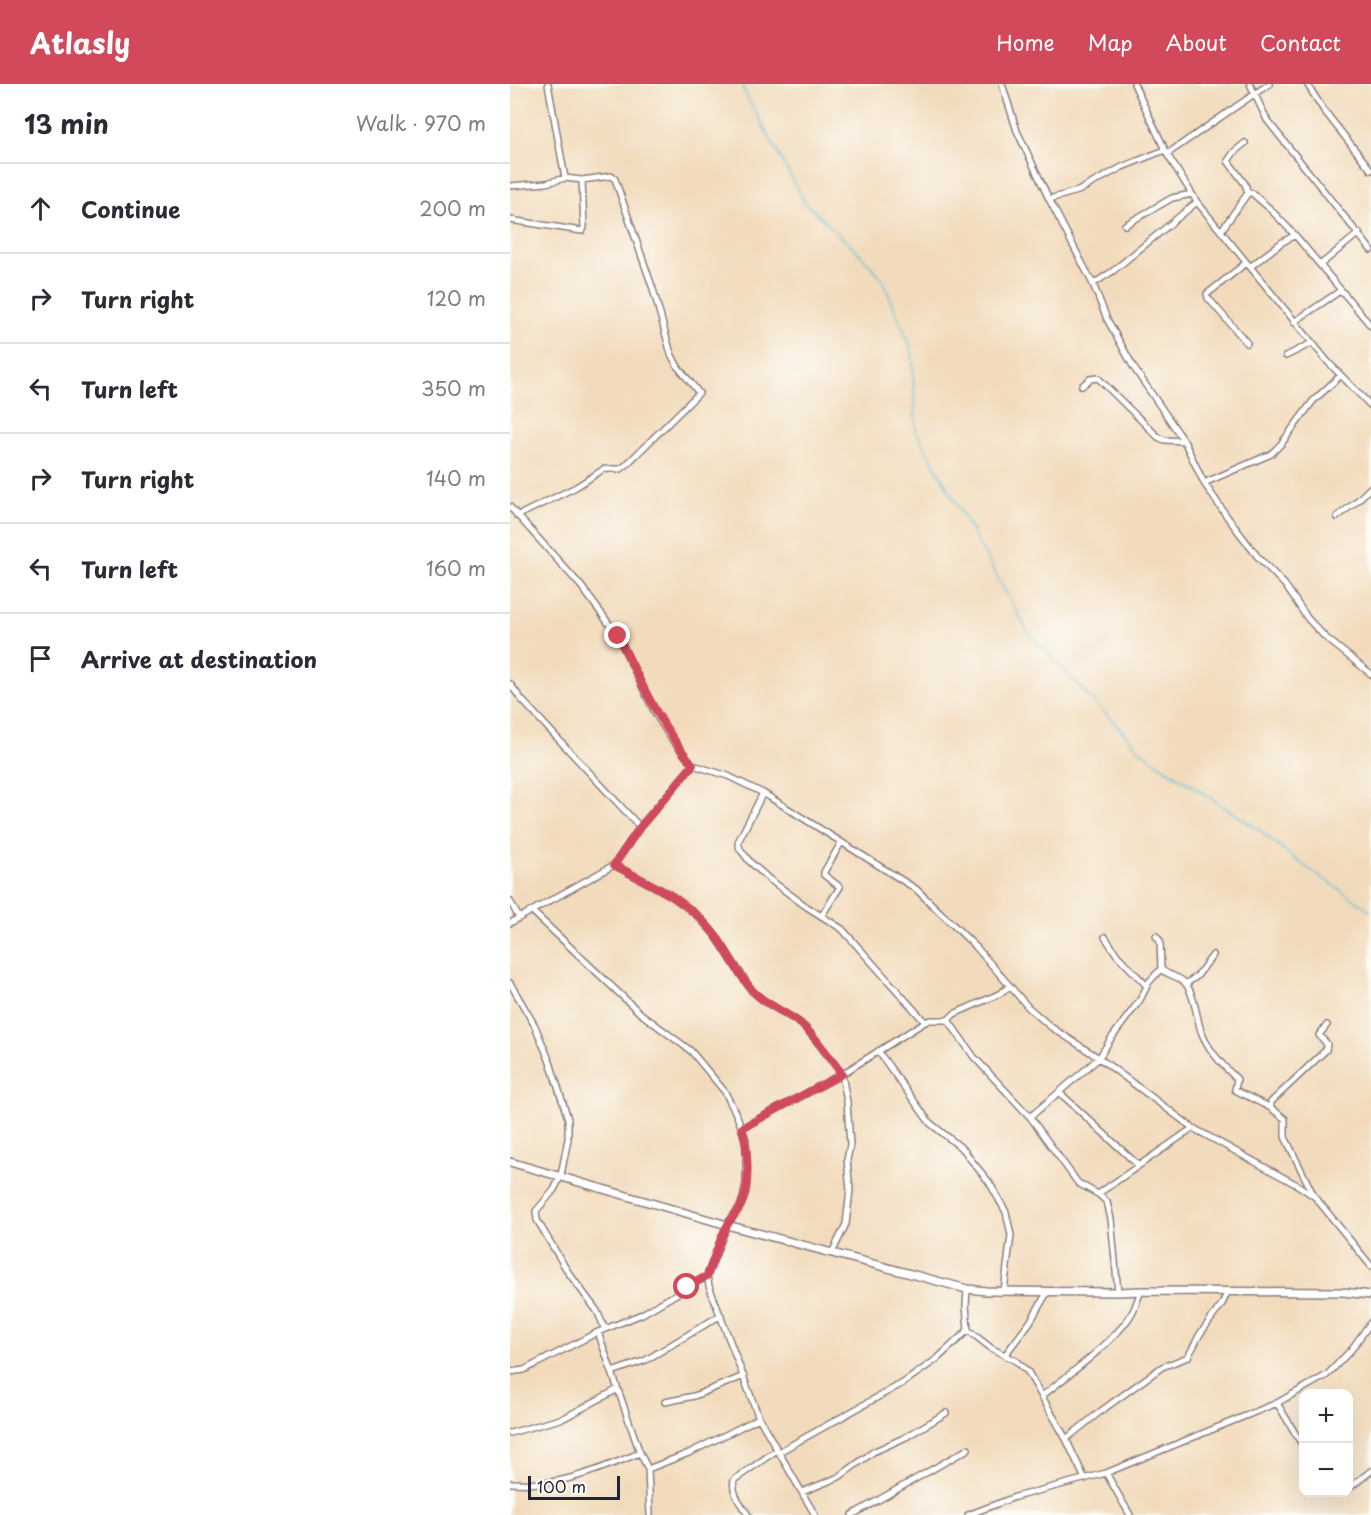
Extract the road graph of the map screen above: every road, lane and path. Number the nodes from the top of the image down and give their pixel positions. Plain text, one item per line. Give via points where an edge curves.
1 (548, 84) edge
2 (1002, 84) edge
3 (1134, 84) edge
4 (1250, 84) edge
5 (1269, 84) edge
6 (1307, 84) edge
7 (1255, 95) junction
8 (1245, 143) dead end
9 (1166, 152) junction
10 (1371, 170) edge
11 (565, 178) junction
12 (582, 180) junction
13 (510, 186) edge
14 (1248, 193) junction
15 (1192, 194) junction
16 (1048, 199) junction
17 (1197, 202) junction
18 (510, 219) edge
19 (1125, 225) dead end
20 (1221, 231) junction
21 (1359, 233) junction
22 (1294, 235) junction
23 (1371, 250) edge
24 (1248, 265) junction
25 (1320, 266) junction
26 (1093, 284) junction
27 (1340, 291) junction
28 (1294, 322) junction
29 (1371, 326) edge
30 (1247, 343) dead end
31 (1312, 343) junction
32 (1286, 356) dead end
33 (1340, 376) junction
34 (1082, 386) dead end
35 (1371, 406) edge
36 (1184, 441) junction
37 (1204, 483) junction
38 (1371, 487) edge
39 (510, 507) edge
40 (517, 516) junction
41 (1337, 517) dead end
42 (1371, 674) edge
43 (510, 684) edge
44 (693, 765) junction
45 (763, 793) junction
46 (640, 827) junction
47 (841, 843) junction
48 (614, 865) junction
49 (510, 901) edge
50 (532, 911) junction
51 (822, 915) junction
52 (519, 918) junction
53 (510, 923) edge
54 (1156, 936) dead end
55 (1105, 938) dead end
56 (1213, 956) dead end
57 (1161, 969) junction
58 (510, 983) edge
59 (1186, 984) junction
60 (1010, 986) junction
61 (1147, 986) junction
62 (948, 1020) junction
63 (925, 1022) junction
64 (1327, 1026) dead end
65 (878, 1051) junction
66 (1099, 1058) junction
67 (842, 1074) junction
68 (1059, 1092) junction
69 (1271, 1108) junction
70 (1030, 1117) junction
71 (742, 1128) junction
72 (1193, 1128) junction
73 (510, 1162) edge
74 (1138, 1165) junction
75 (561, 1175) junction
76 (1098, 1194) junction
77 (1315, 1197) junction
78 (728, 1225) junction
79 (832, 1253) junction
80 (1371, 1266) edge
81 (707, 1276) junction
82 (967, 1289) junction
83 (1004, 1291) junction
84 (1048, 1291) junction
85 (1141, 1291) junction
86 (1228, 1291) junction
87 (1118, 1292) junction
88 (1371, 1295) edge
89 (721, 1315) junction
90 (1371, 1322) edge
91 (968, 1330) junction
92 (602, 1331) junction
93 (1005, 1355) junction
94 (510, 1372) edge
95 (612, 1372) junction
96 (744, 1376) junction
97 (618, 1389) junction
98 (1042, 1396) junction
99 (665, 1402) dead end
100 (1277, 1403) junction
101 (946, 1413) dead end
102 (759, 1418) junction
103 (510, 1433) edge
104 (1066, 1439) junction
105 (1301, 1443) edge
106 (968, 1449) dead end
107 (778, 1451) junction
108 (640, 1453) junction
109 (648, 1469) junction
110 (1371, 1471) edge
111 (1106, 1473) junction
112 (1085, 1479) junction
113 (510, 1483) edge
114 (1353, 1485) edge
115 (802, 1492) junction
116 (650, 1515) edge
117 (748, 1515) edge
118 (815, 1515) edge
119 (852, 1515) edge
120 (968, 1515) edge
121 (1130, 1515) edge

1 - 11 street
2 - 16 street via 1017,131
3 - 9 street
4 - 7 street
5 - 7 street
6 - 10 street
7 - 9 street
7 - 21 street via 1267,120
8 - 14 street via 1228,161
9 - 15 street
9 - 16 street via 1122,167 1078,191
11 - 12 street
11 - 13 street
12 - 18 street via 582,231
12 - 40 street via 606,176 615,179 671,354 699,394 625,466 604,469
14 - 20 street
14 - 22 street via 1269,208
15 - 17 street
15 - 19 street via 1172,198
16 - 26 street
17 - 20 street
17 - 26 street
20 - 24 street
21 - 23 street
21 - 25 street
22 - 24 street
22 - 25 street
24 - 28 street
24 - 30 street via 1207,294
25 - 27 street
26 - 36 street via 1134,368
27 - 28 street
27 - 29 street
28 - 31 street
31 - 32 street
31 - 33 street
33 - 35 street
33 - 37 street via 1313,401 1271,454
34 - 36 street via 1098,378 1158,437
36 - 37 street
37 - 42 street via 1308,619
38 - 41 street
39 - 40 street
40 - 44 street via 581,586 618,636 655,713
43 - 46 street
44 - 45 street
44 - 46 street
45 - 47 street
45 - 51 street via 738,842 740,849 769,879
46 - 48 street
47 - 51 street via 824,872 840,887
47 - 60 street via 916,889
48 - 50 street
48 - 67 street via 671,895 698,916 752,990 800,1023
49 - 52 street
50 - 52 street
50 - 71 street via 640,1013 691,1051 724,1092
51 - 63 street via 842,929
52 - 53 street
54 - 57 street via 1160,941
55 - 61 street
56 - 59 street
57 - 59 street
57 - 61 street
58 - 75 street via 535,1026 568,1119
59 - 69 street via 1208,1046 1237,1079 1235,1090
60 - 62 street
60 - 66 street via 1051,1027
61 - 66 street
62 - 63 street
62 - 70 street via 974,1058
63 - 65 street
64 - 69 street via 1319,1035 1327,1044 1326,1050 1271,1102
65 - 67 street
65 - 83 street via 930,1123 964,1150 1006,1212 1011,1235
66 - 68 street
66 - 72 street
67 - 71 street
67 - 79 street via 850,1145 850,1190 846,1224
68 - 70 street
68 - 74 street
69 - 77 street via 1285,1119 1285,1137
70 - 76 street via 1078,1183
71 - 78 street via 746,1140 745,1189 741,1205
72 - 74 street
72 - 77 street
73 - 75 street
74 - 76 street
75 - 78 street
75 - 92 street via 536,1211 537,1220 597,1311
76 - 87 street via 1107,1202 1111,1219
77 - 80 street
78 - 79 street
78 - 81 street
79 - 82 street
81 - 89 street
81 - 92 street via 656,1307
82 - 83 street
82 - 91 street
83 - 84 street
84 - 87 street
84 - 93 street
85 - 86 street
85 - 87 street
85 - 98 street via 1132,1314 1119,1330
86 - 88 street
86 - 104 street via 1188,1357 1162,1367
89 - 95 street via 646,1360
89 - 96 street
90 - 100 street via 1327,1375
91 - 93 street
91 - 107 street via 903,1383
92 - 94 street via 524,1370
92 - 95 street
93 - 98 street via 1023,1366
95 - 97 street
96 - 99 street via 694,1396
96 - 102 street
97 - 103 street via 564,1418
97 - 108 street
98 - 104 street
100 - 105 street
100 - 111 street
101 - 115 street via 873,1452 839,1477
102 - 107 street
102 - 109 street
104 - 112 street
106 - 119 street
107 - 115 street
107 - 117 street via 734,1480 734,1493
108 - 109 street
108 - 113 street via 561,1480
109 - 116 street
110 - 114 street
111 - 112 street
111 - 121 street
112 - 120 street via 1015,1497
115 - 118 street

